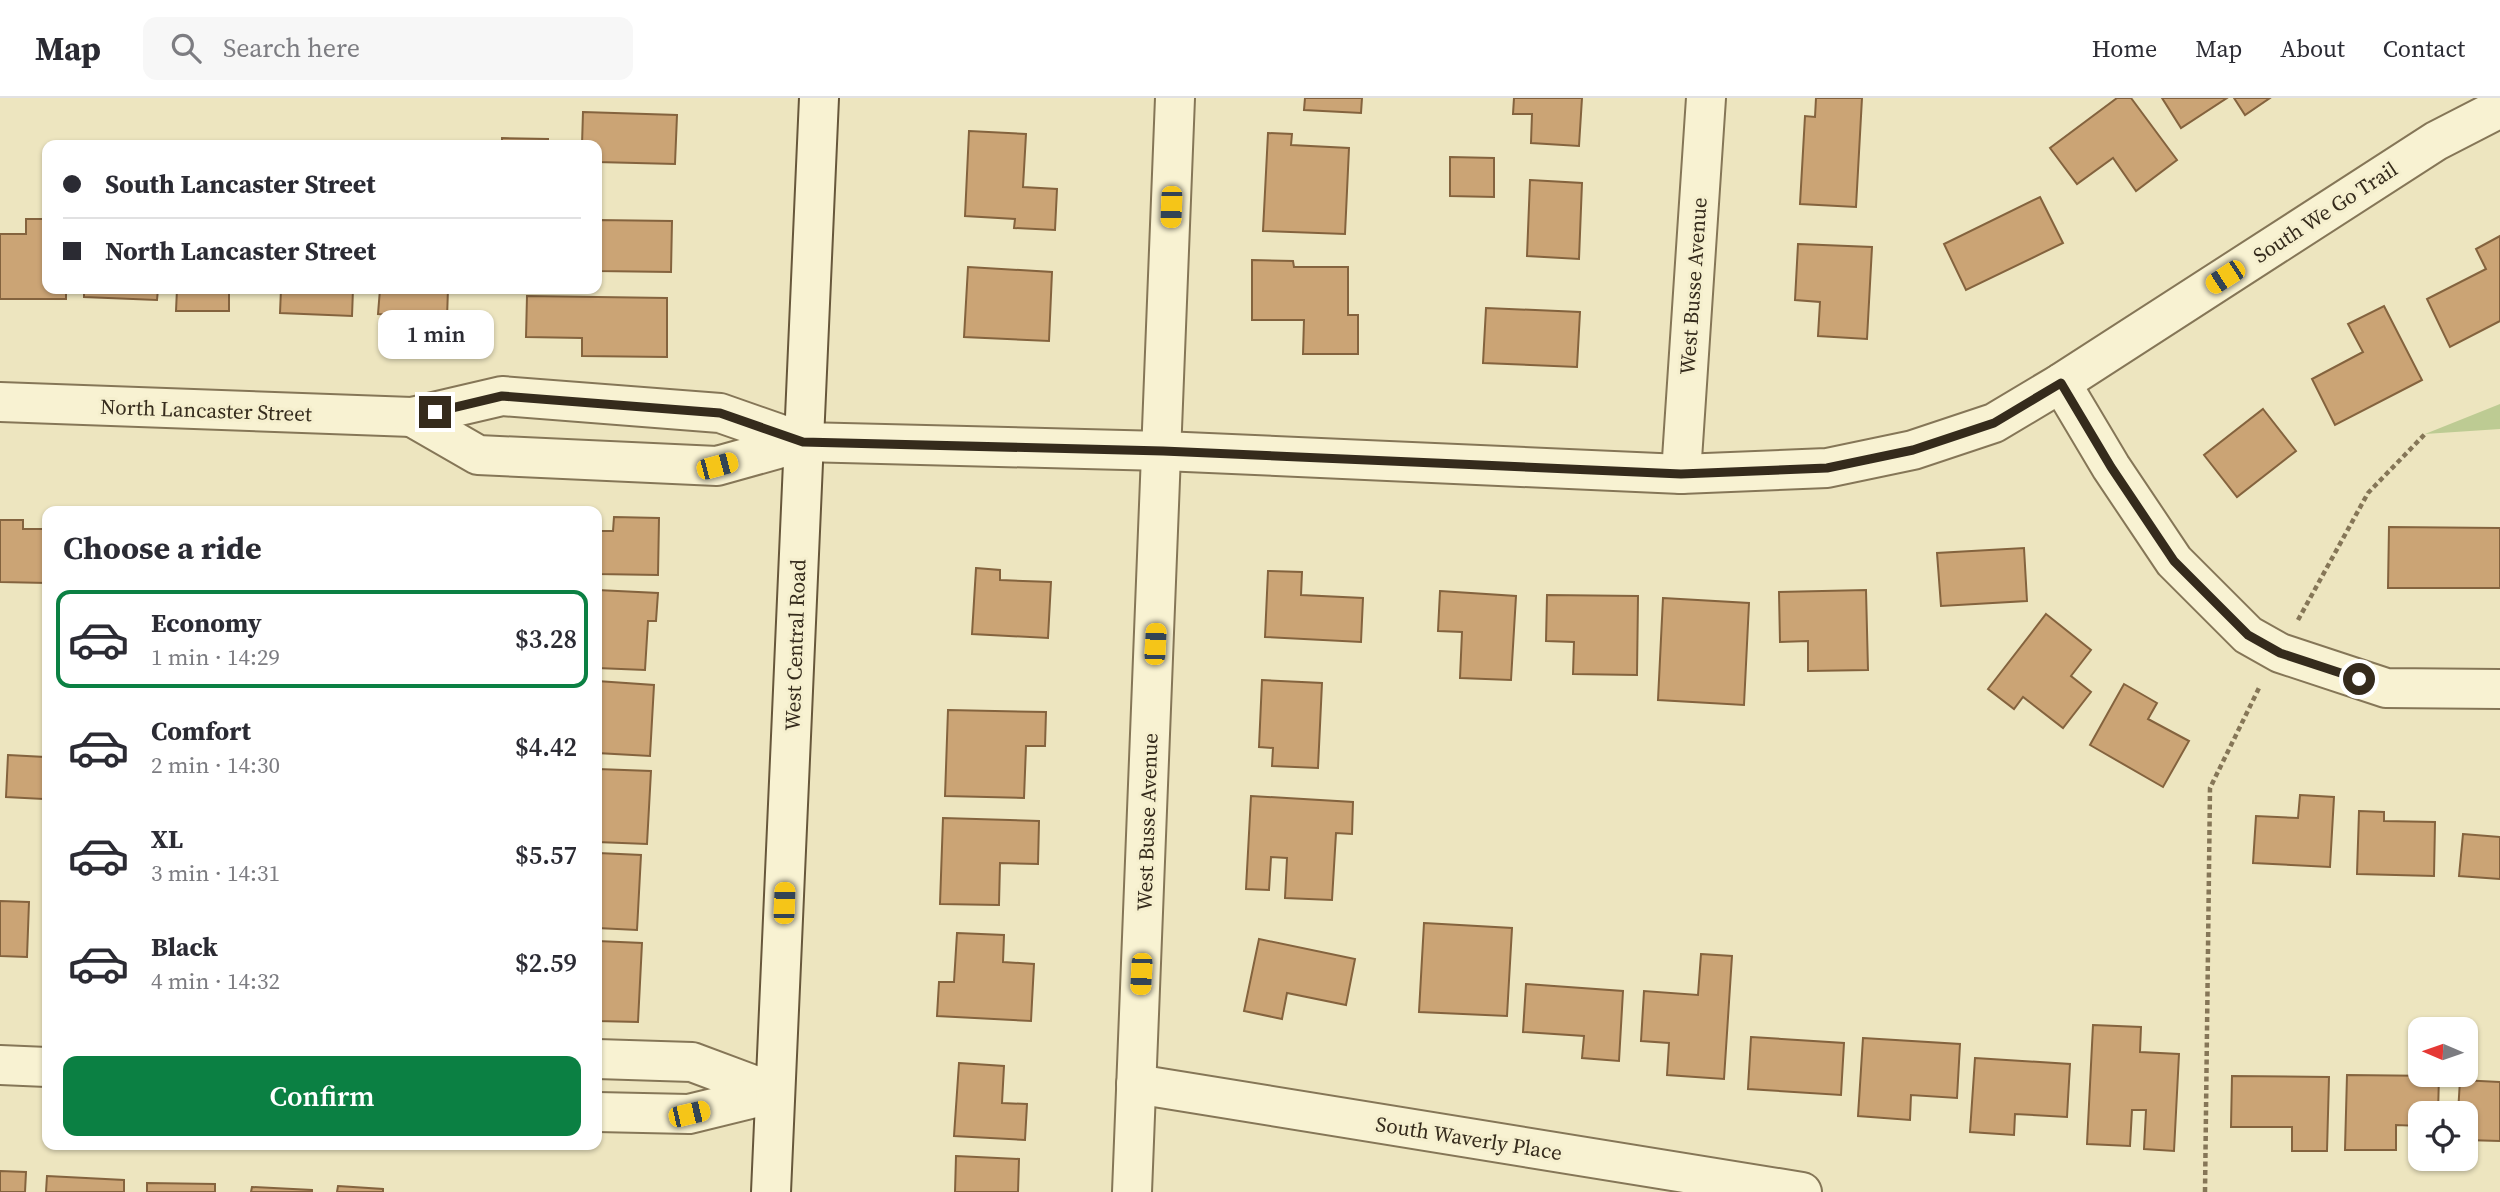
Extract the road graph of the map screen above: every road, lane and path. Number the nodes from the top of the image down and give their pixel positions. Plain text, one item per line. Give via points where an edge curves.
1 (819, 98) edge
2 (1175, 98) edge
3 (1706, 98) edge
4 (2500, 108) edge
5 (2061, 383) junction
6 (0, 402) edge
7 (412, 417) junction
8 (2425, 434) dead end
9 (803, 442) junction
10 (1163, 451) junction
11 (1681, 474) junction
12 (2296, 623) dead end
13 (2261, 685) dead end
14 (2500, 689) edge
15 (602, 1059) edge
16 (0, 1065) edge
17 (42, 1067) edge
18 (1136, 1084) junction
19 (775, 1093) junction
20 (602, 1112) edge
21 (771, 1192) edge
22 (1132, 1192) edge
23 (1802, 1192) edge
24 (2205, 1192) edge

1 - 9 street, West Central Road
2 - 10 street, West Busse Avenue
3 - 11 street, West Busse Avenue
4 - 5 street, South We Go Trail via 2436,141
5 - 11 street, South We Go Trail via 1994,423 1913,450 1827,468
5 - 14 street via 2174,561 2248,635 2280,653 2386,688
6 - 7 street, North Lancaster Street
7 - 9 street, North Lancaster Street via 502,396 720,413
7 - 9 street, North Lancaster Street via 478,455 717,466
8 - 12 path via 2368,492
9 - 10 street, South We Go Trail
9 - 19 street, West Central Road
10 - 11 street, South We Go Trail
10 - 18 street, West Busse Avenue
13 - 24 path via 2210,788
15 - 19 street via 692,1062
16 - 17 street
18 - 22 street, West Busse Avenue
18 - 23 street, South Waverly Place
19 - 20 street via 689,1114
19 - 21 street, West Central Road

